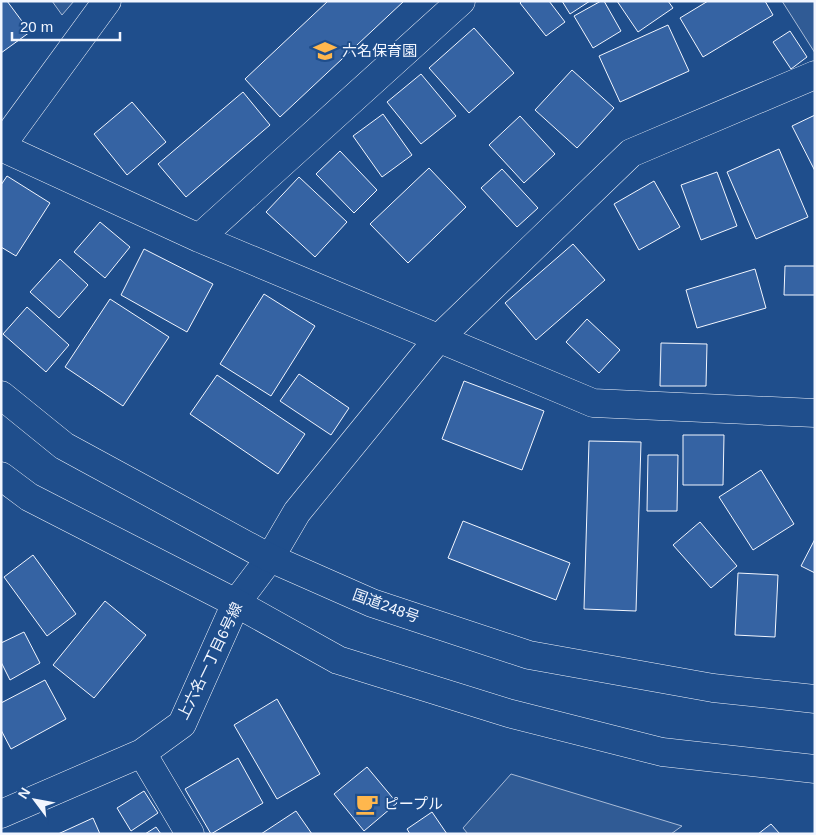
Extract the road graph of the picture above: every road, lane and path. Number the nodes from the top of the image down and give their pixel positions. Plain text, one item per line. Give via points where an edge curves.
1 (107, 1) edge
2 (460, 1) edge
3 (815, 75) edge
4 (1, 146) edge
5 (199, 238) junction
6 (438, 339) junction
7 (1, 395) edge
8 (815, 413) edge
9 (1, 476) edge
10 (270, 558) junction
11 (236, 603) junction
12 (815, 699) edge
13 (142, 752) junction
14 (815, 769) edge
15 (1, 814) edge
16 (190, 834) edge

1 - 4 main road
2 - 5 main road
3 - 6 main road, 上六名一丁目6号線 via 631,153
4 - 5 main road
5 - 6 main road
6 - 8 main road via 593,403
6 - 10 main road, 上六名一丁目6号線 via 297,512
7 - 10 main road, 国道248号 via 64,446
9 - 11 main road via 29,497
10 - 11 main road, 上六名一丁目6号線
10 - 12 main road, 国道248号 via 372,603 529,655 713,688
11 - 13 main road, 上六名一丁目6号線 via 182,724
11 - 14 main road via 338,660 508,713 662,752
13 - 15 main road, 上六名一丁目6号線
13 - 16 main road

